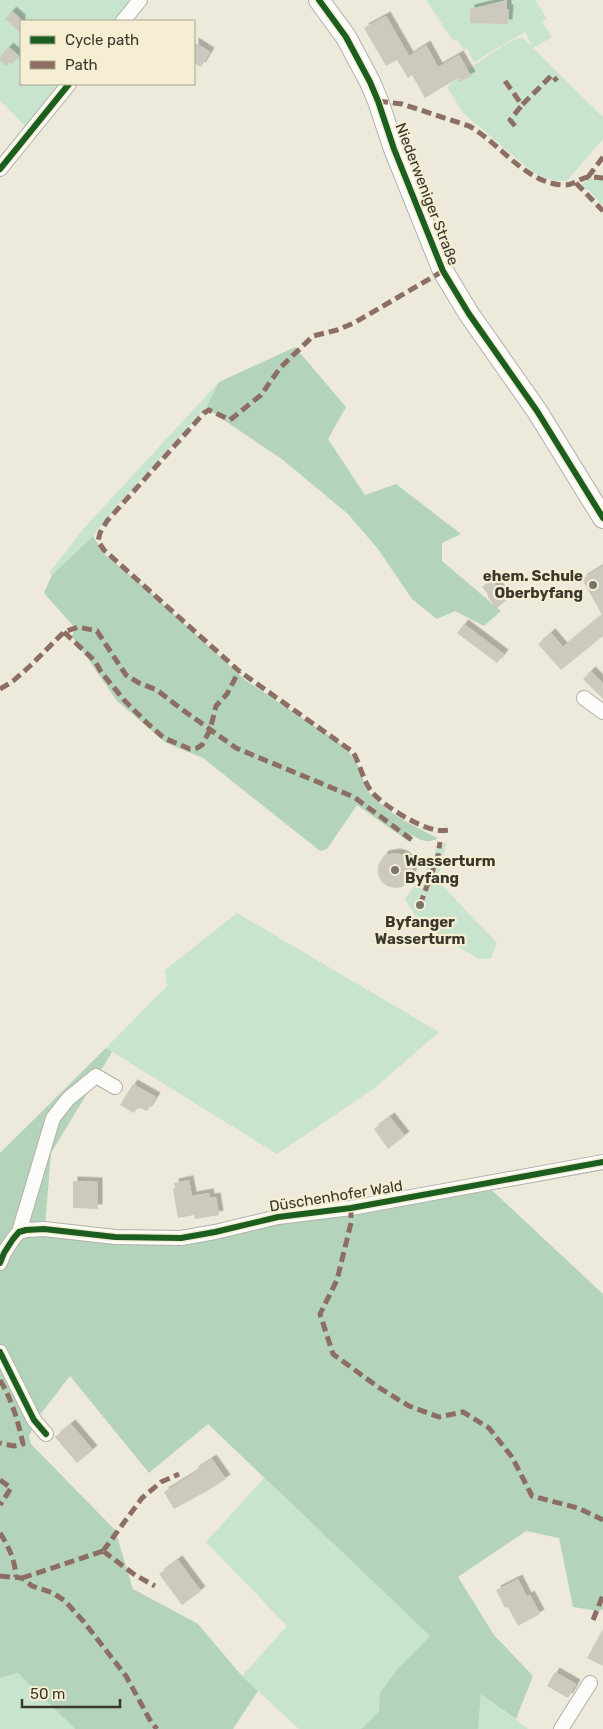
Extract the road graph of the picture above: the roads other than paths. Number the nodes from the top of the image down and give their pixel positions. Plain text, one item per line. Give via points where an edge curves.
1 (140, 0) edge
2 (319, 0) edge
3 (124, 20) edge
4 (68, 85) edge
5 (0, 169) edge
6 (603, 518) edge
7 (584, 698) dead end
8 (603, 712) edge
9 (115, 1087) dead end
10 (603, 1162) edge
11 (20, 1232) junction
12 (0, 1263) edge
13 (0, 1352) edge
14 (46, 1434) dead end
15 (590, 1683) dead end
16 (561, 1729) edge

1 - 3 street
2 - 6 street, Niederweniger Straße via 346,37 370,82 443,271 469,314 538,411
4 - 5 street
7 - 8 street
9 - 11 street via 96,1076 68,1099 53,1118
10 - 11 street, Düschenhofer Wald via 351,1208 278,1217 181,1238 115,1237 39,1229
11 - 12 street
13 - 14 street via 34,1420
15 - 16 street

